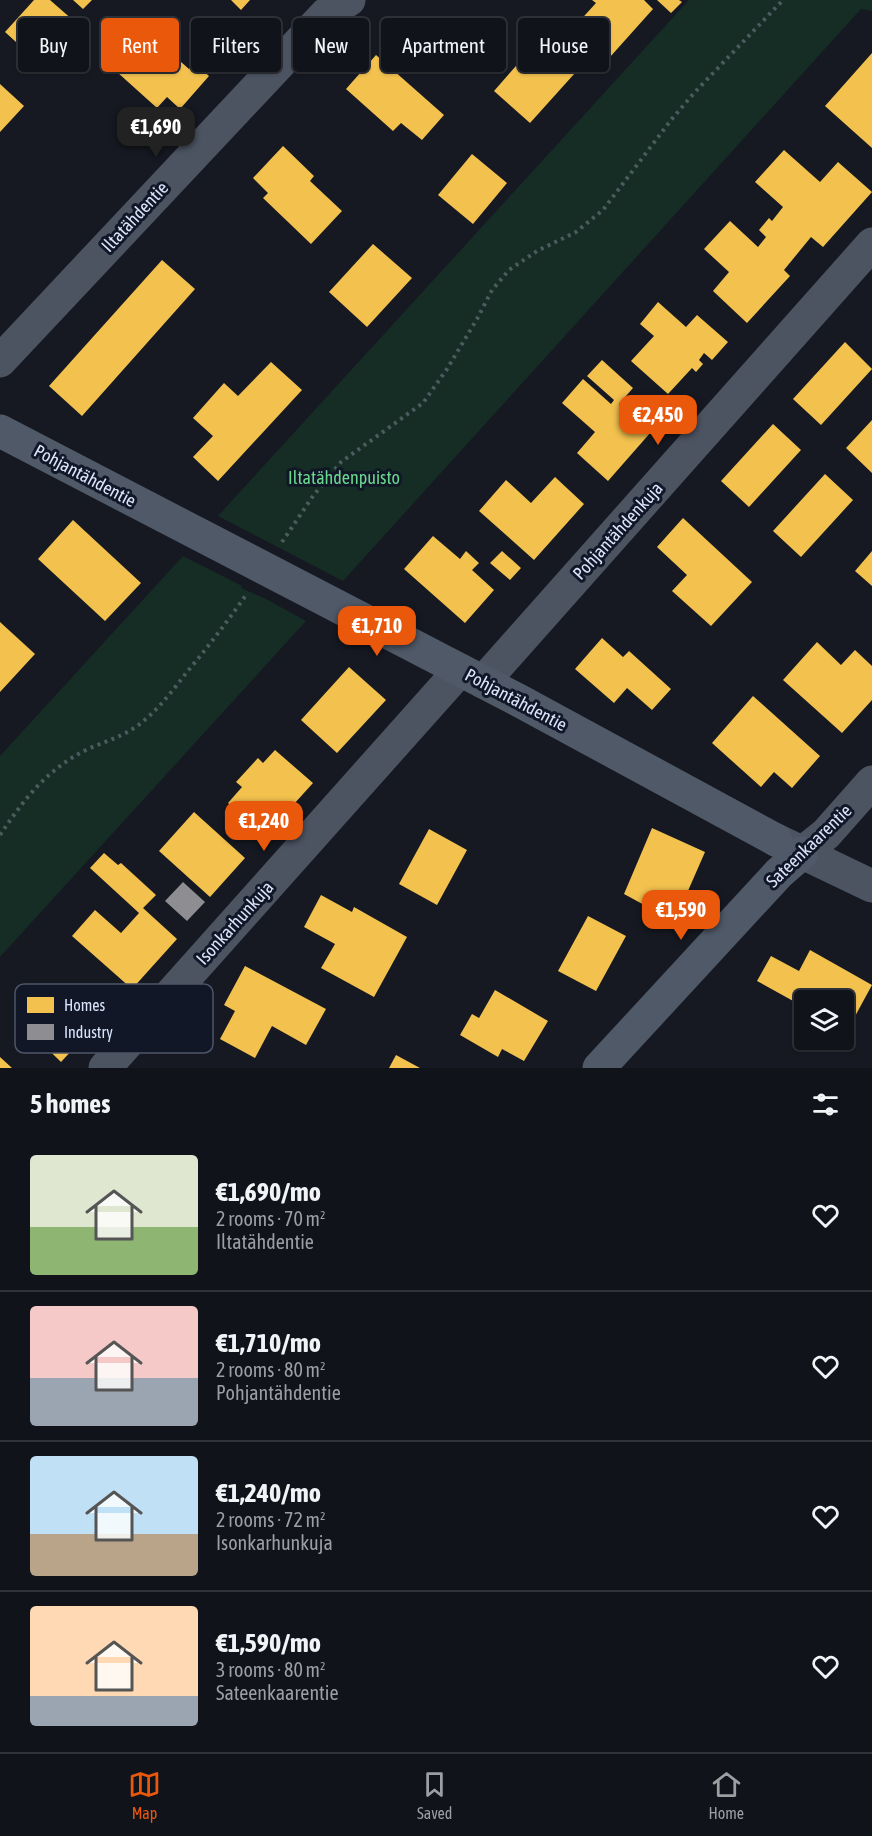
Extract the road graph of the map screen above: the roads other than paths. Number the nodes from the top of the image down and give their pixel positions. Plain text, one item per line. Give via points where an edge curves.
1 (349, 0) edge
2 (872, 244) edge
3 (0, 361) edge
4 (0, 431) edge
5 (472, 676) junction
6 (872, 782) edge
7 (789, 846) junction
8 (872, 886) edge
9 (184, 984) edge
10 (119, 1053) edge
11 (105, 1068) edge
12 (599, 1068) edge

1 - 3 street, Iltatähdentie via 326,14
2 - 5 street, Pohjantähdenkuja
4 - 5 street, Pohjantähdentie
5 - 7 street, Pohjantähdentie
5 - 9 street, Isonkarhunkuja
6 - 7 street, Sateenkaarentie via 826,834
7 - 8 street, Pohjantähdentie
7 - 12 street, Sateenkaarentie via 771,881
10 - 11 street, Isonkarhunkuja

